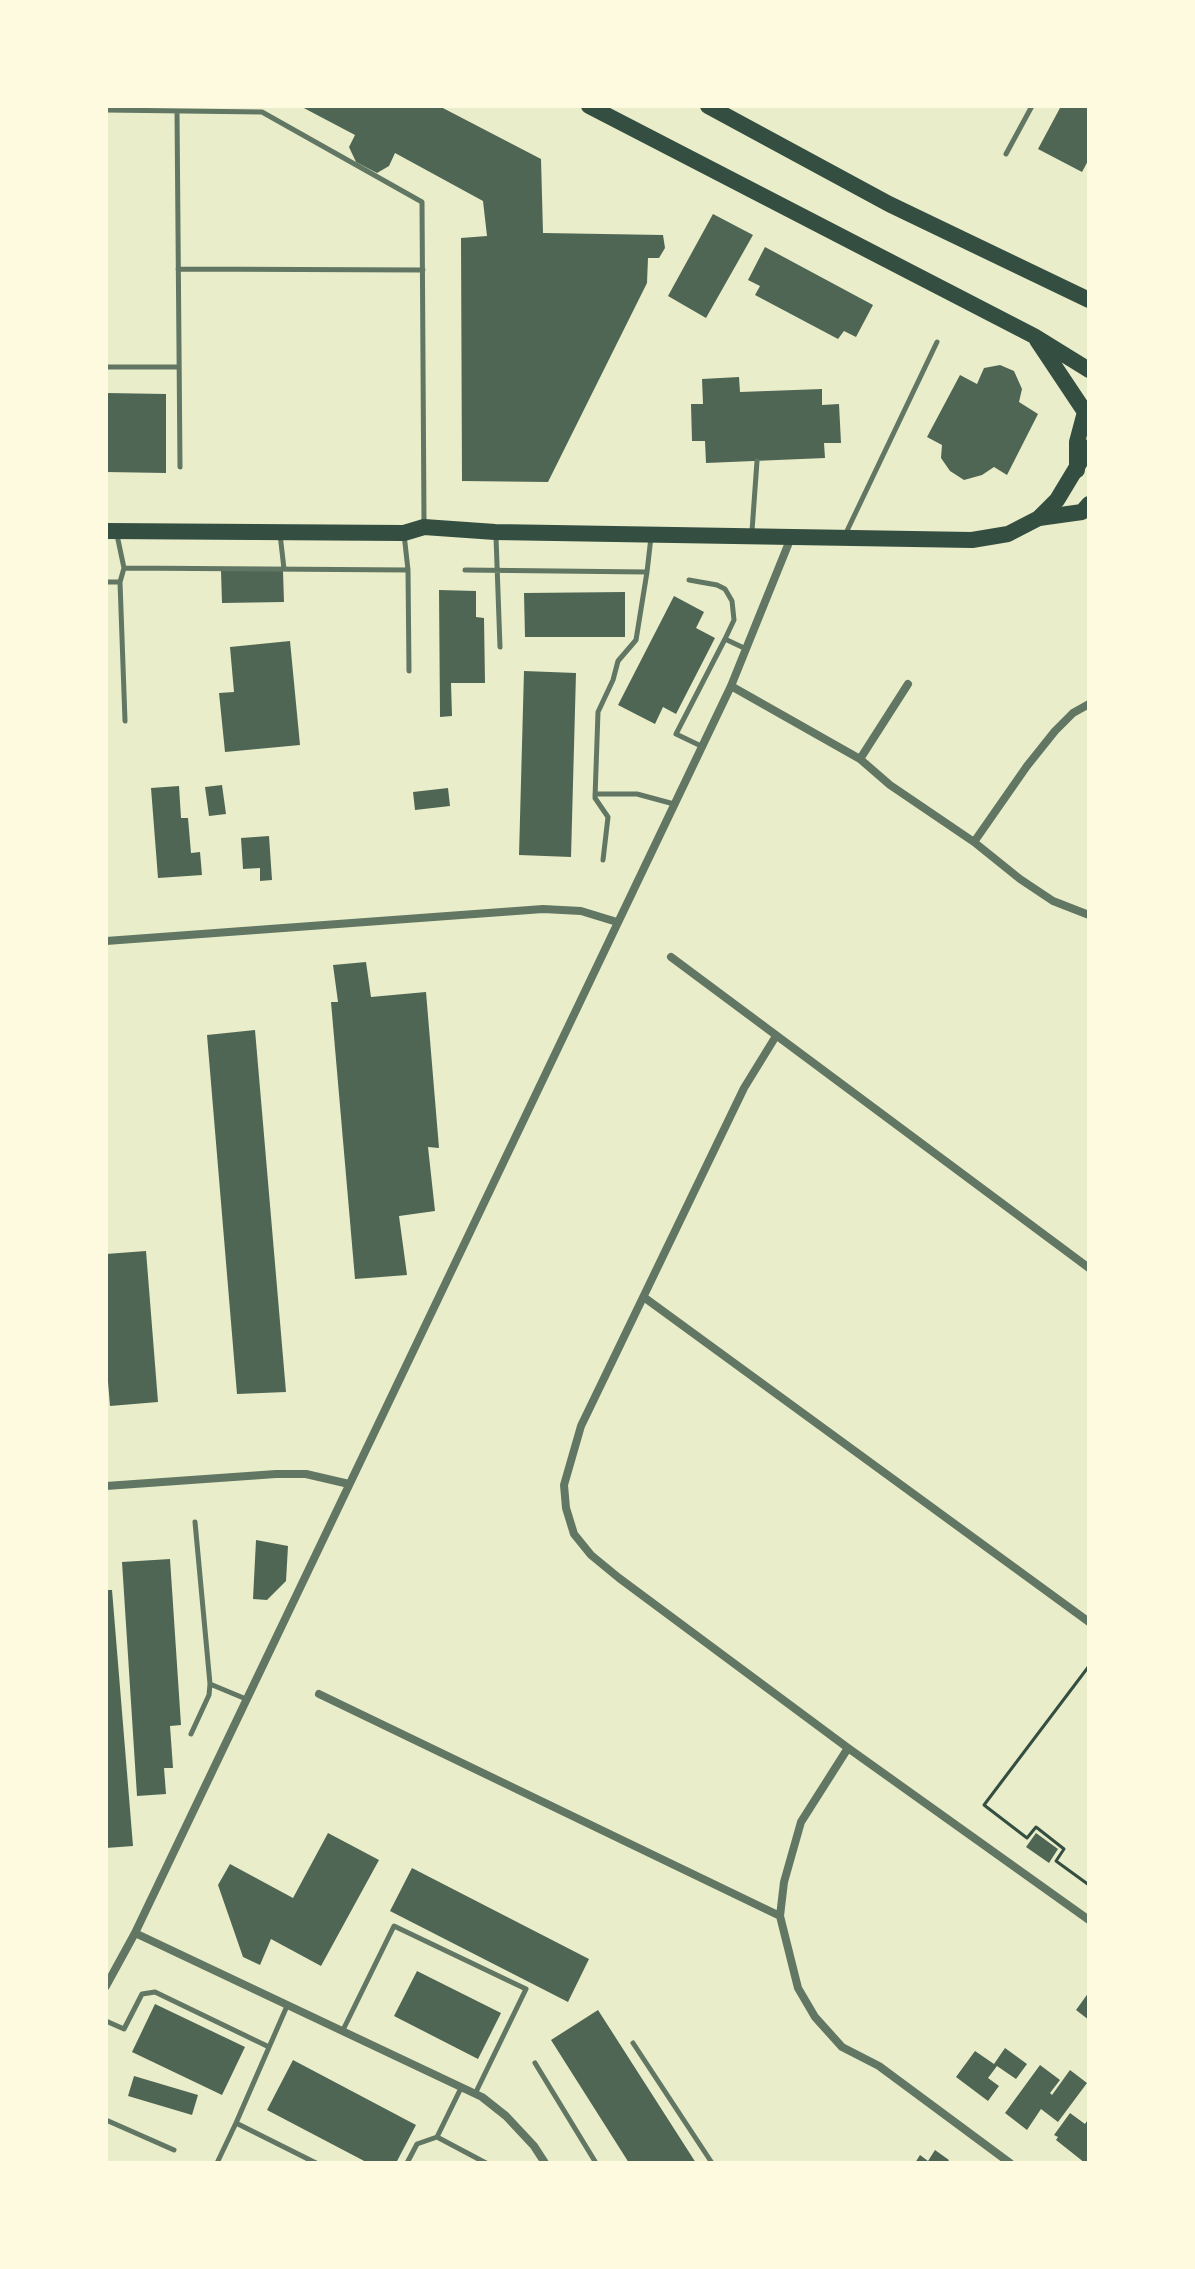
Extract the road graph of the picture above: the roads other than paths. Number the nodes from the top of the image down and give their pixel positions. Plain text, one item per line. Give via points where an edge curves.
1 (589, 106) edge
2 (708, 106) edge
3 (1032, 106) edge
4 (106, 110) edge
5 (177, 111) junction
6 (1006, 154) dead end
7 (178, 269) junction
8 (423, 270) junction
9 (1089, 300) edge
10 (1034, 336) junction
11 (937, 342) dead end
12 (106, 367) edge
13 (179, 367) junction
14 (1089, 370) edge
15 (1089, 447) edge
16 (757, 461) dead end
17 (180, 467) dead end
18 (1077, 470) junction
19 (1089, 504) edge
20 (1039, 518) junction
21 (424, 527) junction
22 (279, 530) junction
23 (111, 531) edge
24 (495, 532) junction
25 (404, 533) junction
26 (651, 535) junction
27 (792, 535) junction
28 (751, 536) junction
29 (845, 536) junction
30 (124, 568) junction
31 (499, 568) junction
32 (284, 569) junction
33 (408, 570) junction
34 (465, 570) dead end
35 (647, 572) junction
36 (689, 580) dead end
37 (106, 582) edge
38 (120, 582) junction
39 (725, 639) junction
40 (500, 647) dead end
41 (744, 648) junction
42 (409, 671) dead end
43 (908, 684) dead end
44 (731, 686) junction
45 (1089, 704) edge
46 (125, 721) dead end
47 (701, 746) junction
48 (860, 759) junction
49 (595, 794) junction
50 (674, 804) junction
51 (974, 842) junction
52 (603, 860) dead end
53 (1089, 915) edge
54 (617, 922) junction
55 (106, 941) edge
56 (671, 957) dead end
57 (776, 1036) junction
58 (1089, 1268) edge
59 (645, 1298) junction
60 (349, 1484) junction
61 (106, 1486) edge
62 (195, 1522) dead end
63 (1089, 1622) edge
64 (210, 1684) junction
65 (319, 1694) dead end
66 (246, 1699) junction
67 (191, 1734) dead end
68 (848, 1748) junction
69 (780, 1916) junction
70 (1089, 1920) edge
71 (135, 1933) junction
72 (106, 1986) edge
73 (287, 2006) junction
74 (106, 2021) edge
75 (343, 2031) junction
76 (633, 2043) dead end
77 (269, 2047) junction
78 (535, 2063) dead end
79 (461, 2088) junction
80 (475, 2094) junction
81 (106, 2120) edge
82 (236, 2123) junction
83 (437, 2137) junction
84 (174, 2150) dead end
85 (217, 2163) edge
86 (316, 2163) edge
87 (407, 2163) edge
88 (486, 2163) edge
89 (545, 2163) edge
90 (596, 2163) edge
91 (712, 2163) edge
92 (1010, 2163) edge

1 - 10 main road
2 - 9 main road via 889,204
3 - 6 lane
4 - 5 lane
5 - 7 lane
5 - 8 lane via 262,112 422,202
7 - 8 lane
7 - 13 lane
8 - 21 lane
10 - 14 main road
10 - 18 main road via 1085,412
11 - 29 lane
12 - 13 lane
13 - 17 lane
15 - 18 main road
16 - 28 lane
18 - 20 main road
19 - 20 main road via 1082,512
20 - 29 main road via 1008,534 972,540
21 - 24 main road
21 - 25 main road
22 - 23 main road
22 - 25 main road
22 - 32 lane
23 - 30 lane
24 - 26 main road
24 - 31 lane
25 - 33 lane
26 - 28 main road
26 - 35 lane
27 - 28 main road
27 - 29 main road
27 - 41 street
30 - 32 lane
30 - 38 lane
31 - 34 lane
31 - 35 lane
31 - 40 lane
32 - 33 lane
33 - 42 lane
35 - 49 lane via 636,640 618,661 598,712
36 - 39 lane via 725,589 734,620
37 - 38 lane
38 - 46 lane
39 - 41 lane
39 - 47 lane via 676,734
41 - 44 street
43 - 48 street
44 - 47 street
44 - 48 street
45 - 51 street via 1055,731
47 - 50 street
48 - 51 street
49 - 50 lane via 637,794
49 - 52 lane via 608,817
50 - 54 street
51 - 53 street via 1053,901
54 - 55 street via 581,911 543,909
54 - 60 street
56 - 57 street
57 - 58 street
57 - 59 street via 744,1088
59 - 63 street
59 - 68 street via 572,1452 564,1485 574,1534 619,1578
60 - 61 street via 306,1474 276,1474
60 - 66 street
62 - 64 lane
64 - 66 lane
64 - 67 lane
65 - 69 street
66 - 71 street
68 - 69 street via 801,1822
68 - 70 street
69 - 92 street via 798,1988 842,2047 879,2066
71 - 72 street
71 - 73 street
73 - 75 street
73 - 77 lane
74 - 77 lane via 124,2029 142,1994 155,1992
75 - 79 street
75 - 80 lane via 394,1926 407,1932 526,1989
76 - 91 lane
77 - 82 lane
78 - 90 lane
79 - 80 street
79 - 83 lane
80 - 89 street via 506,2116
81 - 84 lane
82 - 85 lane
82 - 86 lane
83 - 87 lane via 417,2144
83 - 88 lane

